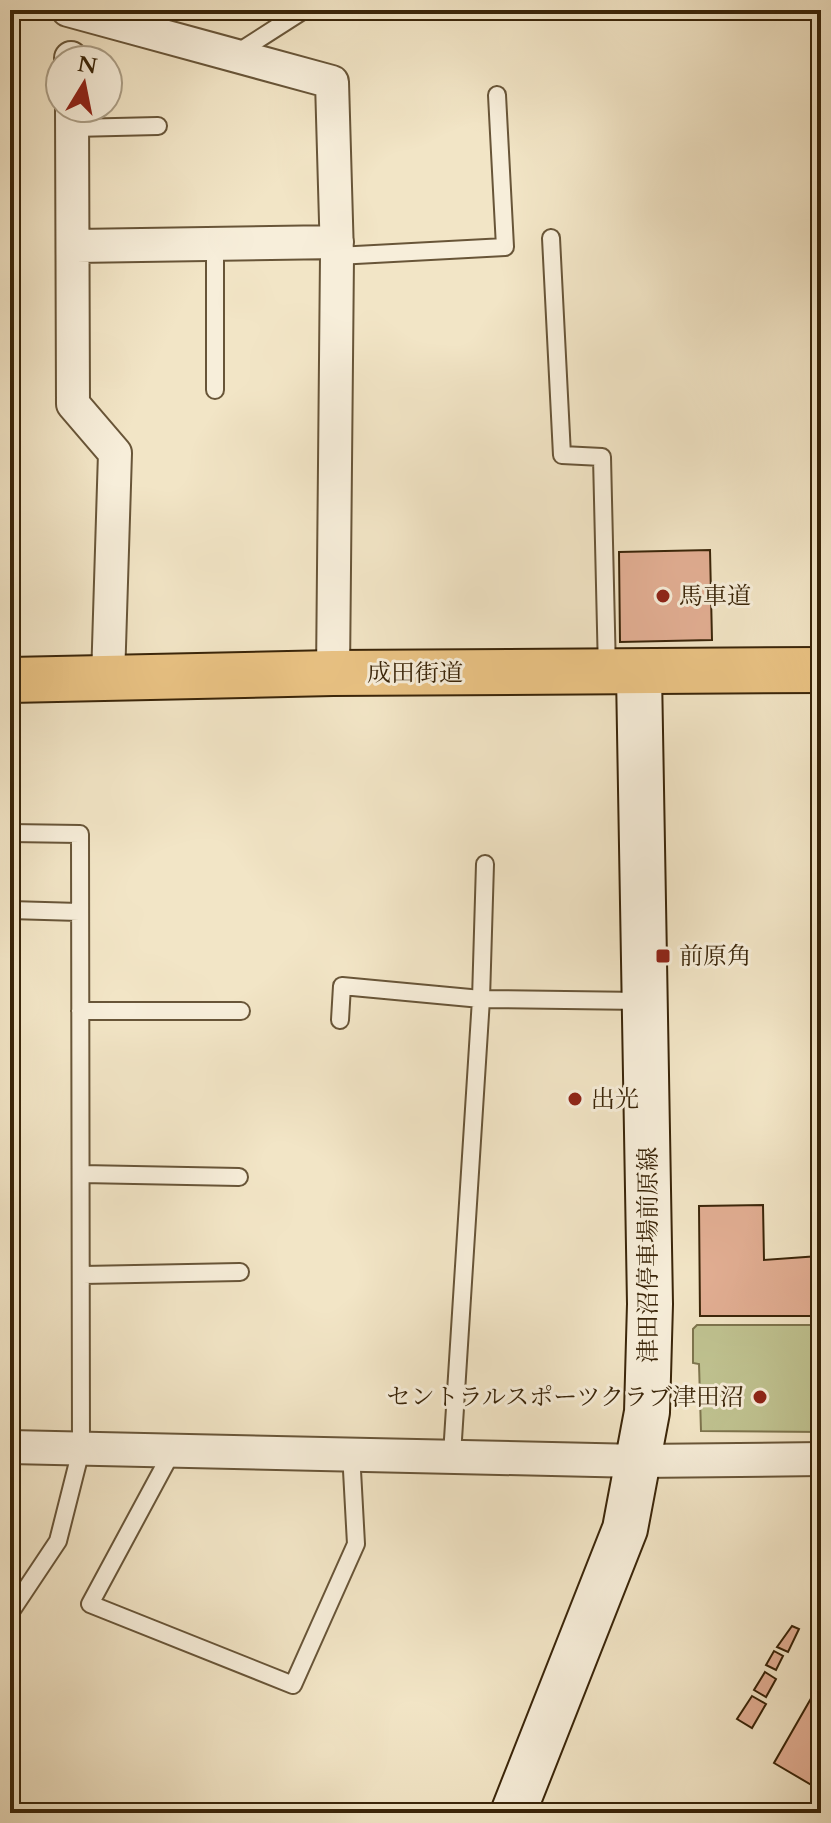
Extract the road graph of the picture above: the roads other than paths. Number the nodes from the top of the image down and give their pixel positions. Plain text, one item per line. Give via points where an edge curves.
1 (304, 10) edge
2 (81, 11) edge
3 (237, 53) junction
4 (497, 95) dead end
5 (124, 123) edge
6 (73, 124) edge
7 (158, 126) dead end
8 (551, 238) dead end
9 (215, 243) junction
10 (76, 246) junction
11 (337, 249) junction
12 (215, 390) dead end
13 (821, 670) edge
14 (333, 673) junction
15 (624, 674) junction
16 (108, 679) junction
17 (10, 680) edge
18 (10, 833) edge
19 (485, 864) dead end
20 (10, 910) edge
21 (79, 912) junction
22 (481, 999) junction
23 (645, 1001) junction
24 (80, 1011) junction
25 (241, 1011) dead end
26 (340, 1020) dead end
27 (82, 1174) junction
28 (239, 1177) dead end
29 (240, 1272) dead end
30 (83, 1275) junction
31 (10, 1447) edge
32 (81, 1450) junction
33 (173, 1450) junction
34 (351, 1452) junction
35 (452, 1455) junction
36 (821, 1459) edge
37 (639, 1461) junction
38 (10, 1613) edge
39 (513, 1813) edge

1 - 3 lane
2 - 3 street
3 - 11 street via 332,82
4 - 11 lane via 505,247
5 - 7 lane
6 - 10 street
8 - 15 lane via 562,455 602,457
9 - 10 street
9 - 11 street
9 - 12 lane
10 - 16 street via 73,404 115,453
11 - 14 street
13 - 15 highway, 成田街道
14 - 15 highway, 成田街道
14 - 16 highway, 成田街道
15 - 23 main road, 津田沼停車場前原線
16 - 17 highway, 成田街道
18 - 21 lane via 80,834
19 - 22 lane
20 - 21 lane
21 - 24 lane
22 - 23 lane
22 - 26 lane via 342,986
22 - 35 lane
23 - 37 main road, 津田沼停車場前原線 via 650,1304 647,1412
24 - 25 lane
24 - 27 lane
27 - 28 lane
27 - 30 lane
29 - 30 lane
30 - 32 lane
31 - 32 street
32 - 33 street
32 - 38 lane via 58,1541
33 - 34 street
33 - 34 lane via 90,1604 293,1685 356,1544
34 - 35 street
35 - 37 street
36 - 37 street
37 - 39 main road, 津田沼停車場前原線 via 625,1529

